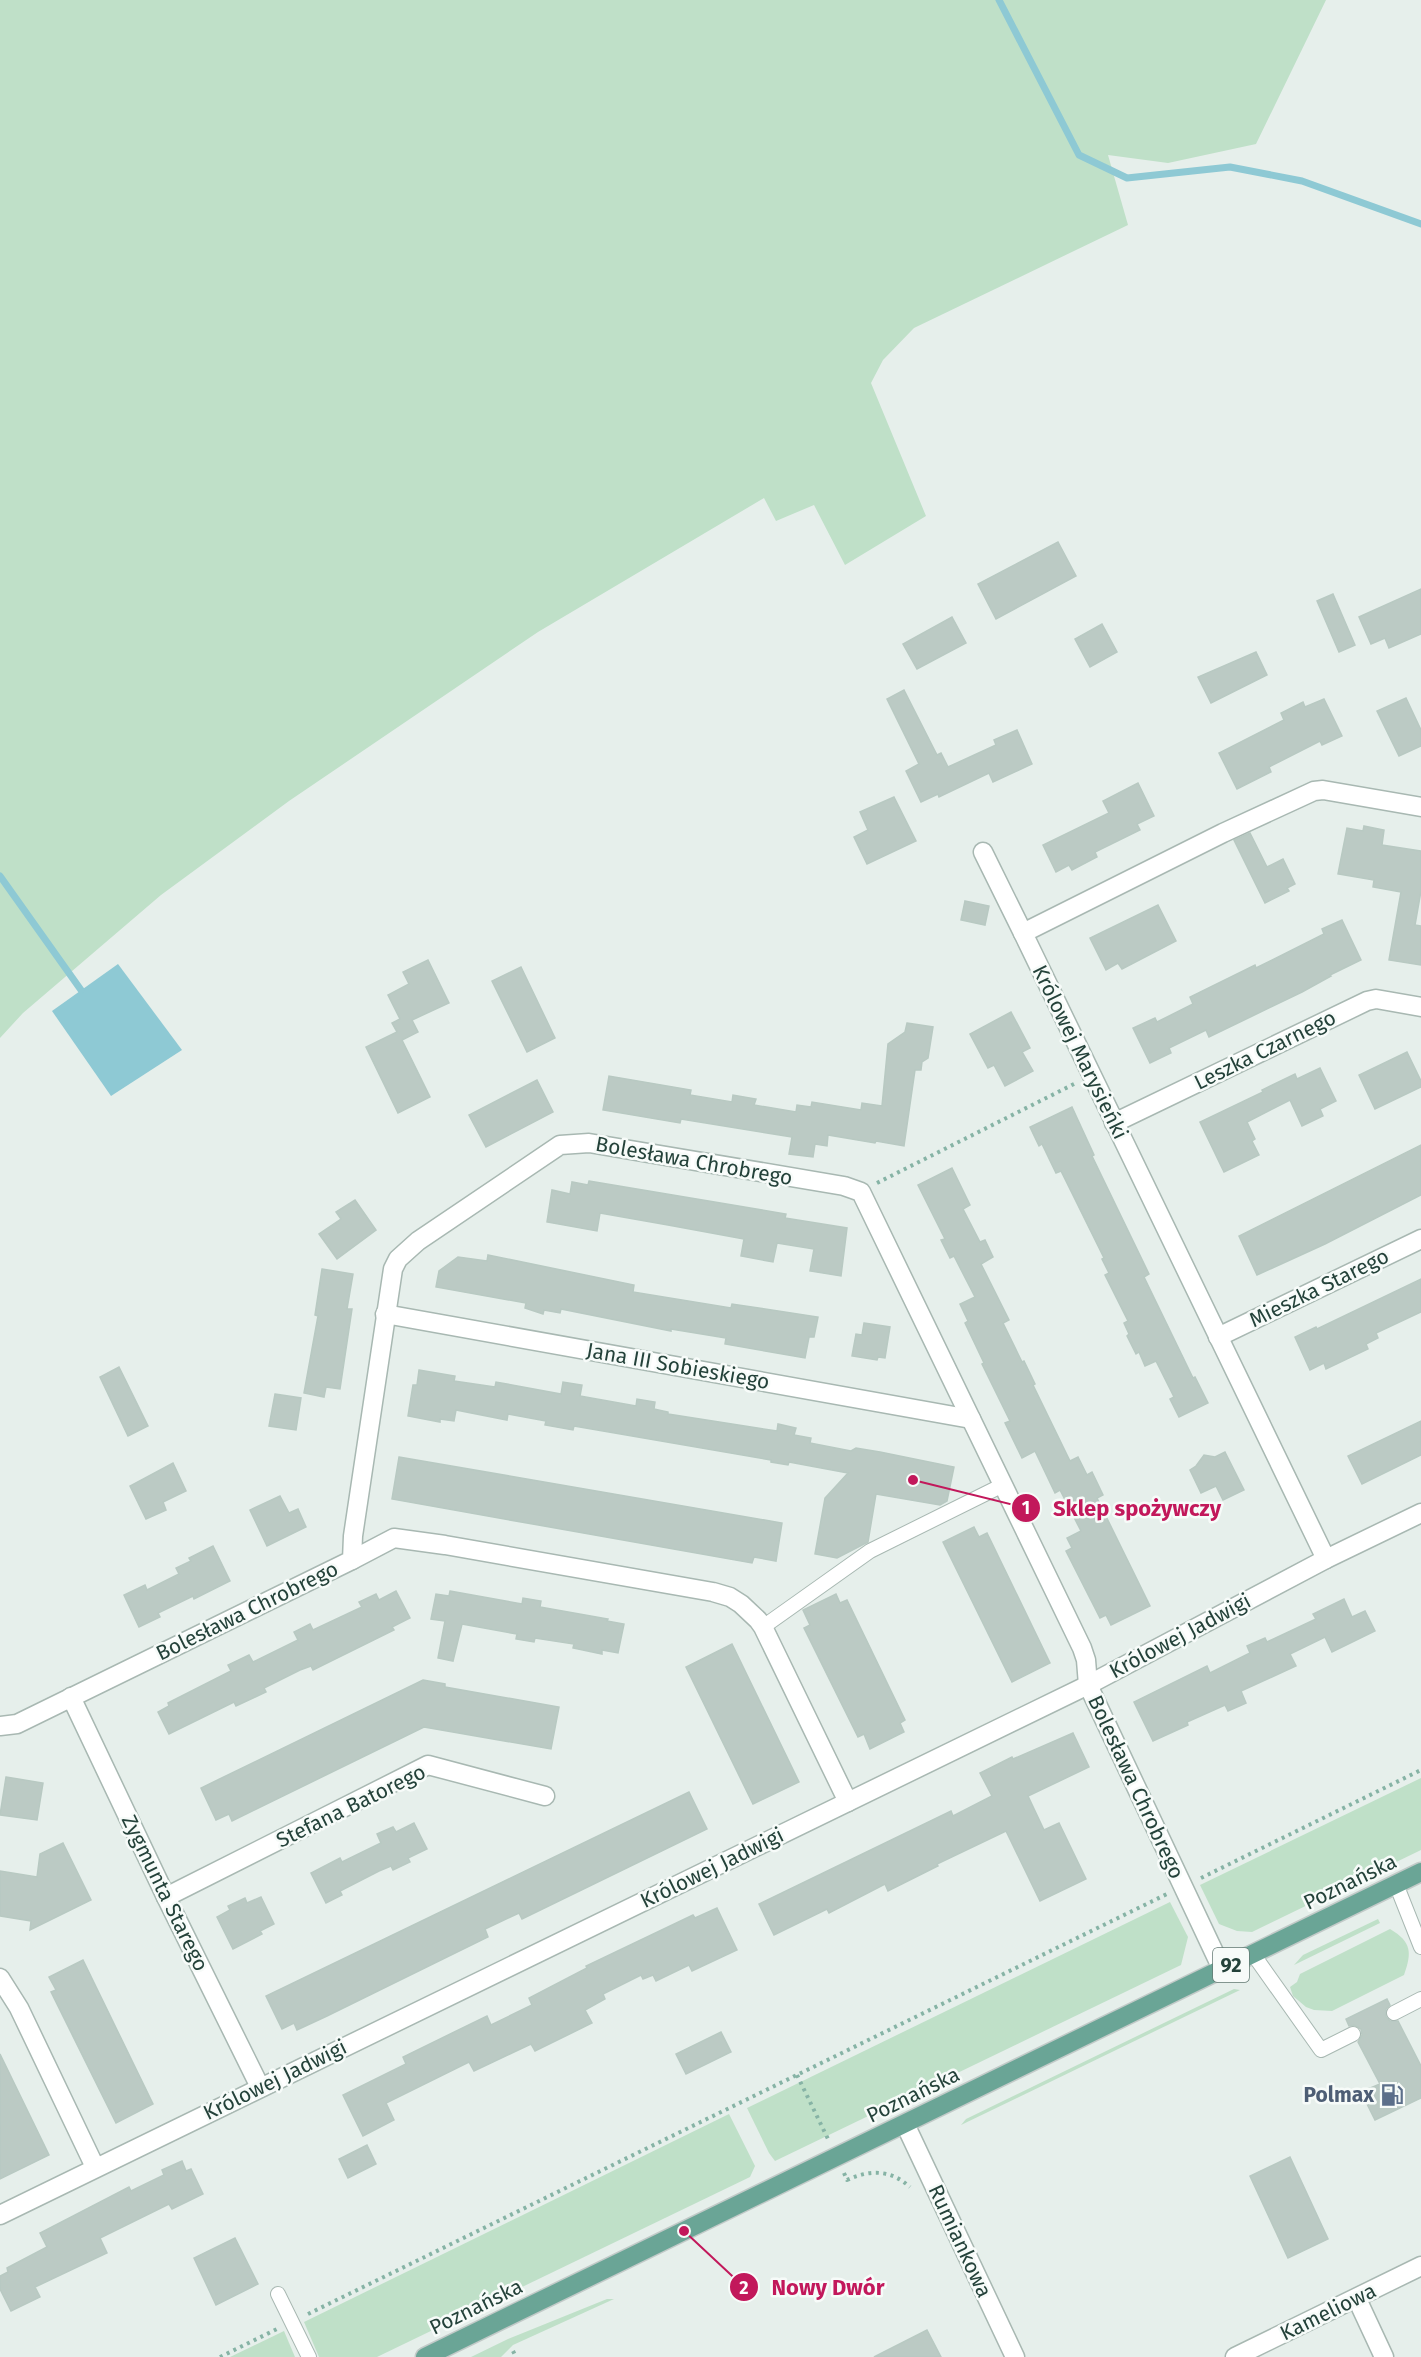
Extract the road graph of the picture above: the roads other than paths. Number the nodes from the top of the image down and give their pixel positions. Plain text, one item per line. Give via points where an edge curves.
1 (1421, 807) edge
2 (983, 852) dead end
3 (1023, 933) junction
4 (1421, 1008) edge
5 (1114, 1124) junction
6 (1421, 1239) edge
7 (385, 1314) junction
8 (1218, 1337) junction
9 (971, 1419) junction
10 (1004, 1485) junction
11 (1421, 1513) edge
12 (1326, 1559) junction
13 (352, 1560) junction
14 (763, 1627) junction
15 (1088, 1685) junction
16 (71, 1697) junction
17 (0, 1726) edge
18 (545, 1796) dead end
19 (848, 1803) junction
20 (1421, 1872) edge
21 (1396, 1884) junction
22 (166, 1898) junction
23 (1421, 1947) edge
24 (1253, 1954) junction
25 (1222, 1969) junction
26 (0, 1978) edge
27 (1421, 1999) edge
28 (1394, 2013) dead end
29 (1353, 2034) dead end
30 (261, 2087) junction
31 (905, 2124) junction
32 (95, 2167) junction
33 (0, 2215) edge
34 (1421, 2266) edge
35 (278, 2294) dead end
36 (1357, 2299) junction
37 (309, 2357) edge
38 (425, 2357) edge
39 (1015, 2357) edge
40 (1235, 2357) edge
41 (1384, 2357) edge

1 - 3 street via 1314,791
2 - 3 street, Królowej Marysieńki
3 - 5 street, Królowej Marysieńki
4 - 5 street, Leszka Czarnego via 1376,999 1367,1001
5 - 8 street, Królowej Marysieńki
6 - 8 street, Mieszka Starego
7 - 9 street, Jana III Sobieskiego
7 - 9 street, Bolesława Chrobrego via 393,1269 407,1250 560,1145 589,1143 844,1186 861,1192
7 - 13 street, Bolesława Chrobrego
8 - 12 street, Królowej Marysieńki
9 - 10 street, Bolesława Chrobrego
10 - 14 lane via 870,1551
10 - 15 street, Bolesława Chrobrego via 1082,1648
11 - 12 street, Królowej Jadwigi
12 - 15 street, Królowej Jadwigi
13 - 14 street via 394,1538 445,1545 713,1592 741,1604
13 - 16 street, Bolesława Chrobrego
14 - 19 street
15 - 19 street, Królowej Jadwigi
15 - 25 street, Bolesława Chrobrego
16 - 17 street, Bolesława Chrobrego via 16,1724
16 - 22 street, Zygmunta Starego
18 - 22 street, Stefana Batorego via 428,1765
19 - 30 street, Królowej Jadwigi
20 - 21 main road, Poznańska / 92
21 - 23 lane
21 - 24 main road, Poznańska / 92
22 - 30 street, Zygmunta Starego
24 - 25 main road, Poznańska / 92
24 - 29 lane via 1321,2050
25 - 31 main road, Poznańska / 92
26 - 32 street via 19,2008
27 - 28 lane
30 - 32 street, Królowej Jadwigi
31 - 38 main road, Poznańska / 92
31 - 39 street, Rumiankowa
32 - 33 street, Królowej Jadwigi
34 - 36 street, Kameliowa
35 - 37 lane
36 - 40 street, Kameliowa
36 - 41 street

